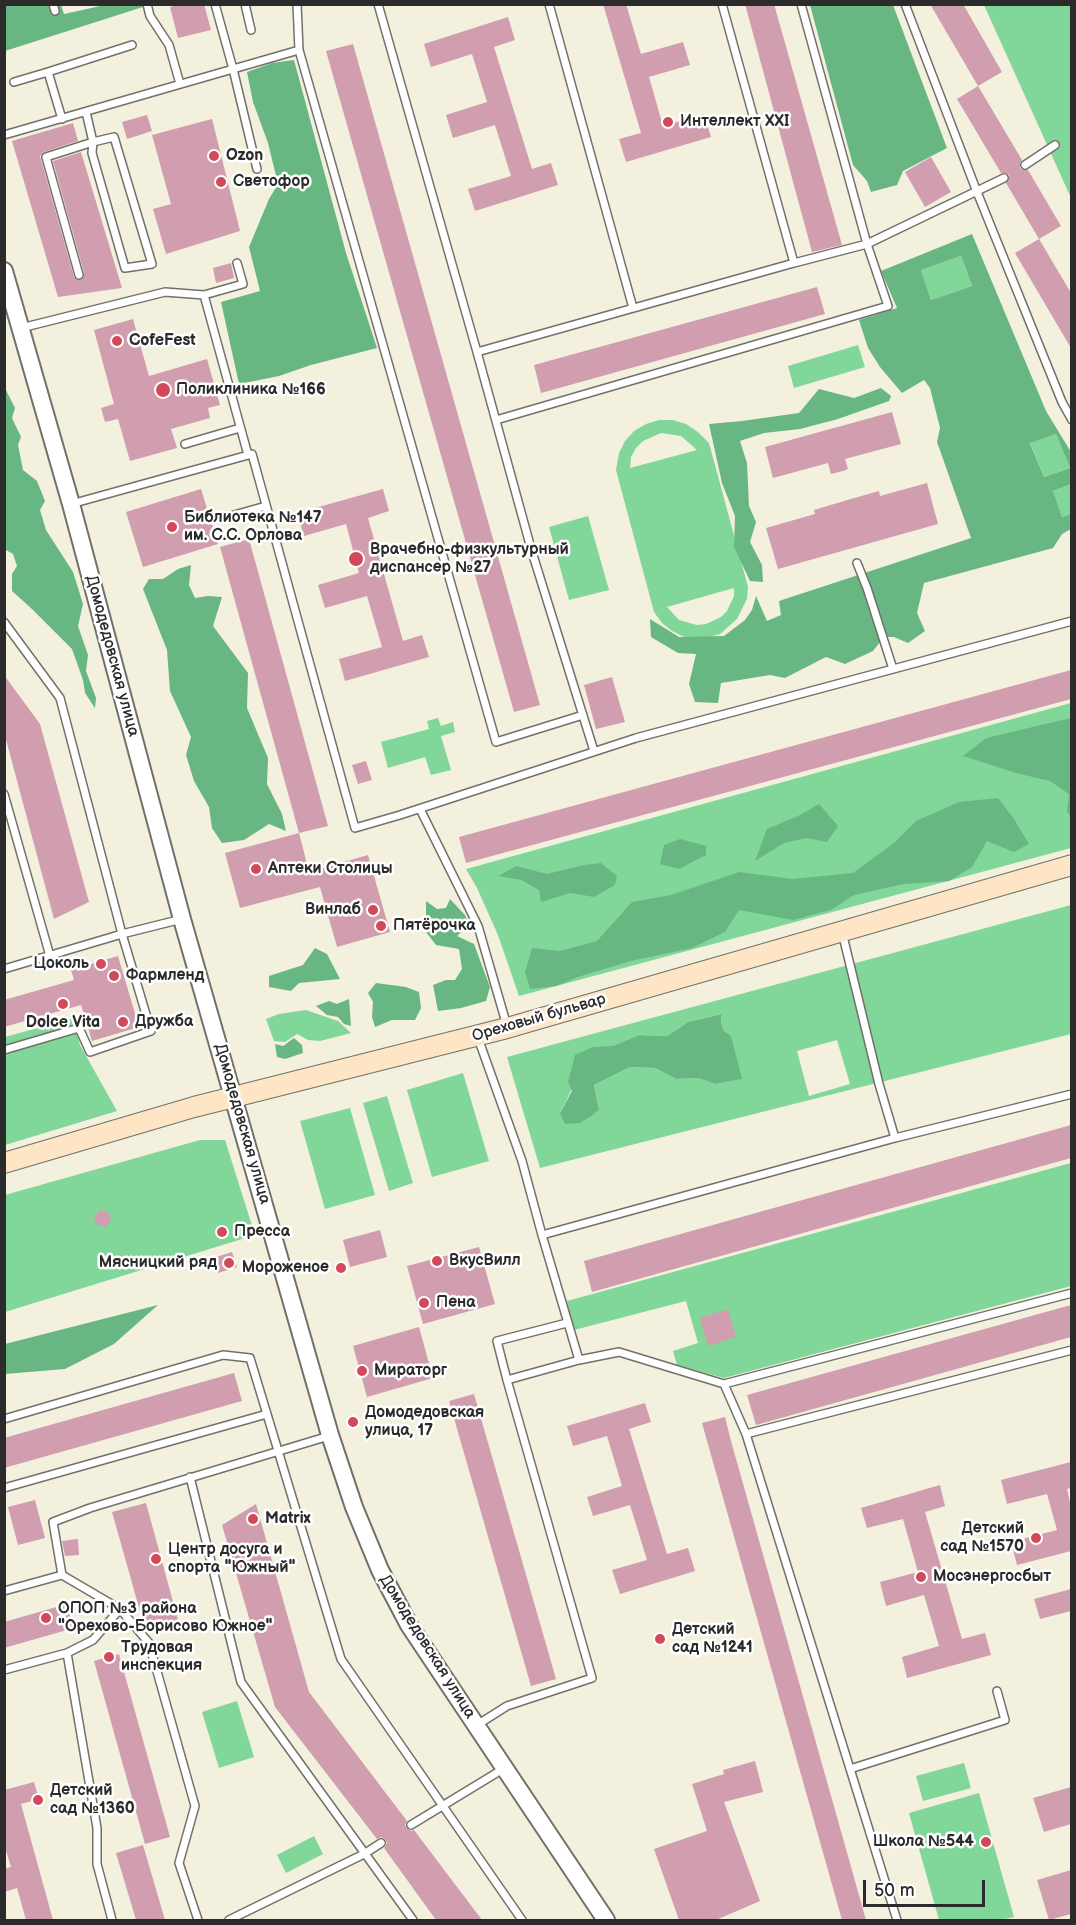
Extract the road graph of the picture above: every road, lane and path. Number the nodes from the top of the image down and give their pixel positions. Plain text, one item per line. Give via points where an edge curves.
1 (147, 4) edge
2 (215, 4) edge
3 (244, 4) edge
4 (297, 4) edge
5 (378, 4) edge
6 (549, 4) edge
7 (722, 4) edge
8 (801, 4) edge
9 (905, 4) edge
10 (251, 30) dead end
11 (132, 45) dead end
12 (299, 50) junction
13 (233, 69) junction
14 (48, 72) junction
15 (14, 82) dead end
16 (180, 84) junction
17 (86, 112) junction
18 (62, 118) junction
19 (4, 135) edge
20 (93, 142) junction
21 (1055, 145) dead end
22 (1025, 165) dead end
23 (257, 169) dead end
24 (1004, 178) dead end
25 (977, 192) junction
26 (867, 244) junction
27 (237, 262) dead end
28 (794, 263) junction
29 (4, 271) edge
30 (79, 275) dead end
31 (204, 295) junction
32 (633, 308) junction
33 (10, 313) edge
34 (21, 328) junction
35 (477, 352) junction
36 (496, 420) junction
37 (1071, 420) edge
38 (240, 428) junction
39 (185, 444) dead end
40 (248, 455) junction
41 (71, 504) junction
42 (266, 506) junction
43 (227, 517) dead end
44 (857, 563) dead end
45 (1071, 621) edge
46 (4, 622) edge
47 (893, 669) junction
48 (583, 715) junction
49 (594, 752) junction
50 (4, 794) edge
51 (420, 809) junction
52 (1071, 865) edge
53 (183, 919) junction
54 (842, 931) junction
55 (122, 934) junction
56 (50, 956) junction
57 (4, 969) edge
58 (507, 1028) junction
59 (477, 1036) junction
60 (4, 1050) edge
61 (1071, 1094) edge
62 (233, 1097) junction
63 (895, 1138) junction
64 (4, 1162) edge
65 (542, 1235) junction
66 (1071, 1293) edge
67 (567, 1323) junction
68 (1071, 1350) edge
69 (579, 1360) junction
70 (507, 1380) junction
71 (724, 1384) junction
72 (267, 1414) junction
73 (4, 1419) edge
74 (746, 1434) junction
75 (330, 1435) junction
76 (278, 1451) junction
77 (190, 1478) junction
78 (4, 1488) edge
79 (62, 1575) junction
80 (4, 1591) edge
81 (120, 1609) junction
82 (67, 1653) junction
83 (4, 1670) edge
84 (997, 1691) dead end
85 (475, 1726) junction
86 (505, 1768) junction
87 (850, 1769) junction
88 (443, 1806) junction
89 (411, 1825) dead end
90 (381, 1843) dead end
91 (364, 1854) junction
92 (112, 1920) edge
93 (198, 1920) edge
94 (229, 1920) edge
95 (413, 1920) edge
96 (522, 1920) edge
97 (606, 1920) edge
98 (897, 1920) edge

1 - 16 lane via 150,16 169,45
2 - 13 lane
3 - 10 lane
4 - 12 lane
5 - 35 lane
6 - 32 lane
7 - 28 lane
8 - 26 lane
9 - 25 lane
11 - 14 lane
12 - 13 lane
12 - 48 lane via 496,742
13 - 16 lane
13 - 23 lane
14 - 15 lane
14 - 18 lane
16 - 17 lane
17 - 18 lane
17 - 20 lane
18 - 19 lane
20 - 20 lane via 92,153 125,268 152,264 114,137
20 - 30 lane via 46,157
21 - 22 lane
24 - 25 lane
25 - 26 lane
25 - 37 lane
26 - 28 lane
26 - 36 lane via 888,306
27 - 31 lane via 243,284
28 - 32 lane
29 - 33 street, Домодедовская улица
31 - 34 lane via 165,292
31 - 38 lane
32 - 35 lane
33 - 34 street, Домодедовская улица
34 - 41 street, Домодедовская улица
35 - 36 lane
36 - 48 lane
38 - 39 lane
38 - 40 lane
40 - 41 lane
40 - 42 lane via 252,454
41 - 53 street, Домодедовская улица
42 - 43 lane
42 - 51 lane via 355,828
44 - 47 lane
45 - 47 lane via 934,654
46 - 55 lane via 60,698
47 - 49 lane via 757,702
48 - 49 lane
49 - 51 lane
50 - 56 lane
51 - 58 lane via 478,926
52 - 54 main road, Ореховый бульвар
53 - 55 lane
53 - 62 street, Домодедовская улица
54 - 58 main road, Ореховый бульвар
54 - 63 lane
55 - 56 lane
55 - 60 lane via 151,1031 90,1052 79,1028
56 - 57 lane
58 - 59 main road, Ореховый бульвар
59 - 62 main road, Ореховый бульвар
59 - 65 lane via 522,1161
61 - 63 lane
62 - 64 main road, Ореховый бульвар
62 - 75 street, Домодедовская улица
63 - 65 lane
65 - 67 lane
66 - 71 lane
67 - 69 lane
67 - 70 lane via 497,1341
68 - 74 lane
69 - 70 lane
69 - 71 lane via 619,1352
70 - 85 lane via 592,1678 507,1706
71 - 74 lane
72 - 73 lane via 249,1358 223,1355
72 - 76 lane
72 - 78 lane
74 - 87 lane
75 - 76 lane
75 - 85 street, Домодедовская улица via 380,1570 410,1626
76 - 77 lane
76 - 88 lane via 341,1659
77 - 79 lane via 53,1522
77 - 91 lane via 240,1682
79 - 80 lane
79 - 81 lane
81 - 82 lane via 93,1640
81 - 93 lane via 149,1643 195,1806 179,1863
82 - 83 lane
82 - 92 lane via 97,1828 97,1864
84 - 87 lane via 1005,1720
85 - 86 street, Домодедовская улица
86 - 88 lane
86 - 97 street, Домодедовская улица
87 - 98 lane
88 - 89 lane
88 - 96 lane
90 - 91 lane
91 - 94 lane
91 - 95 lane

